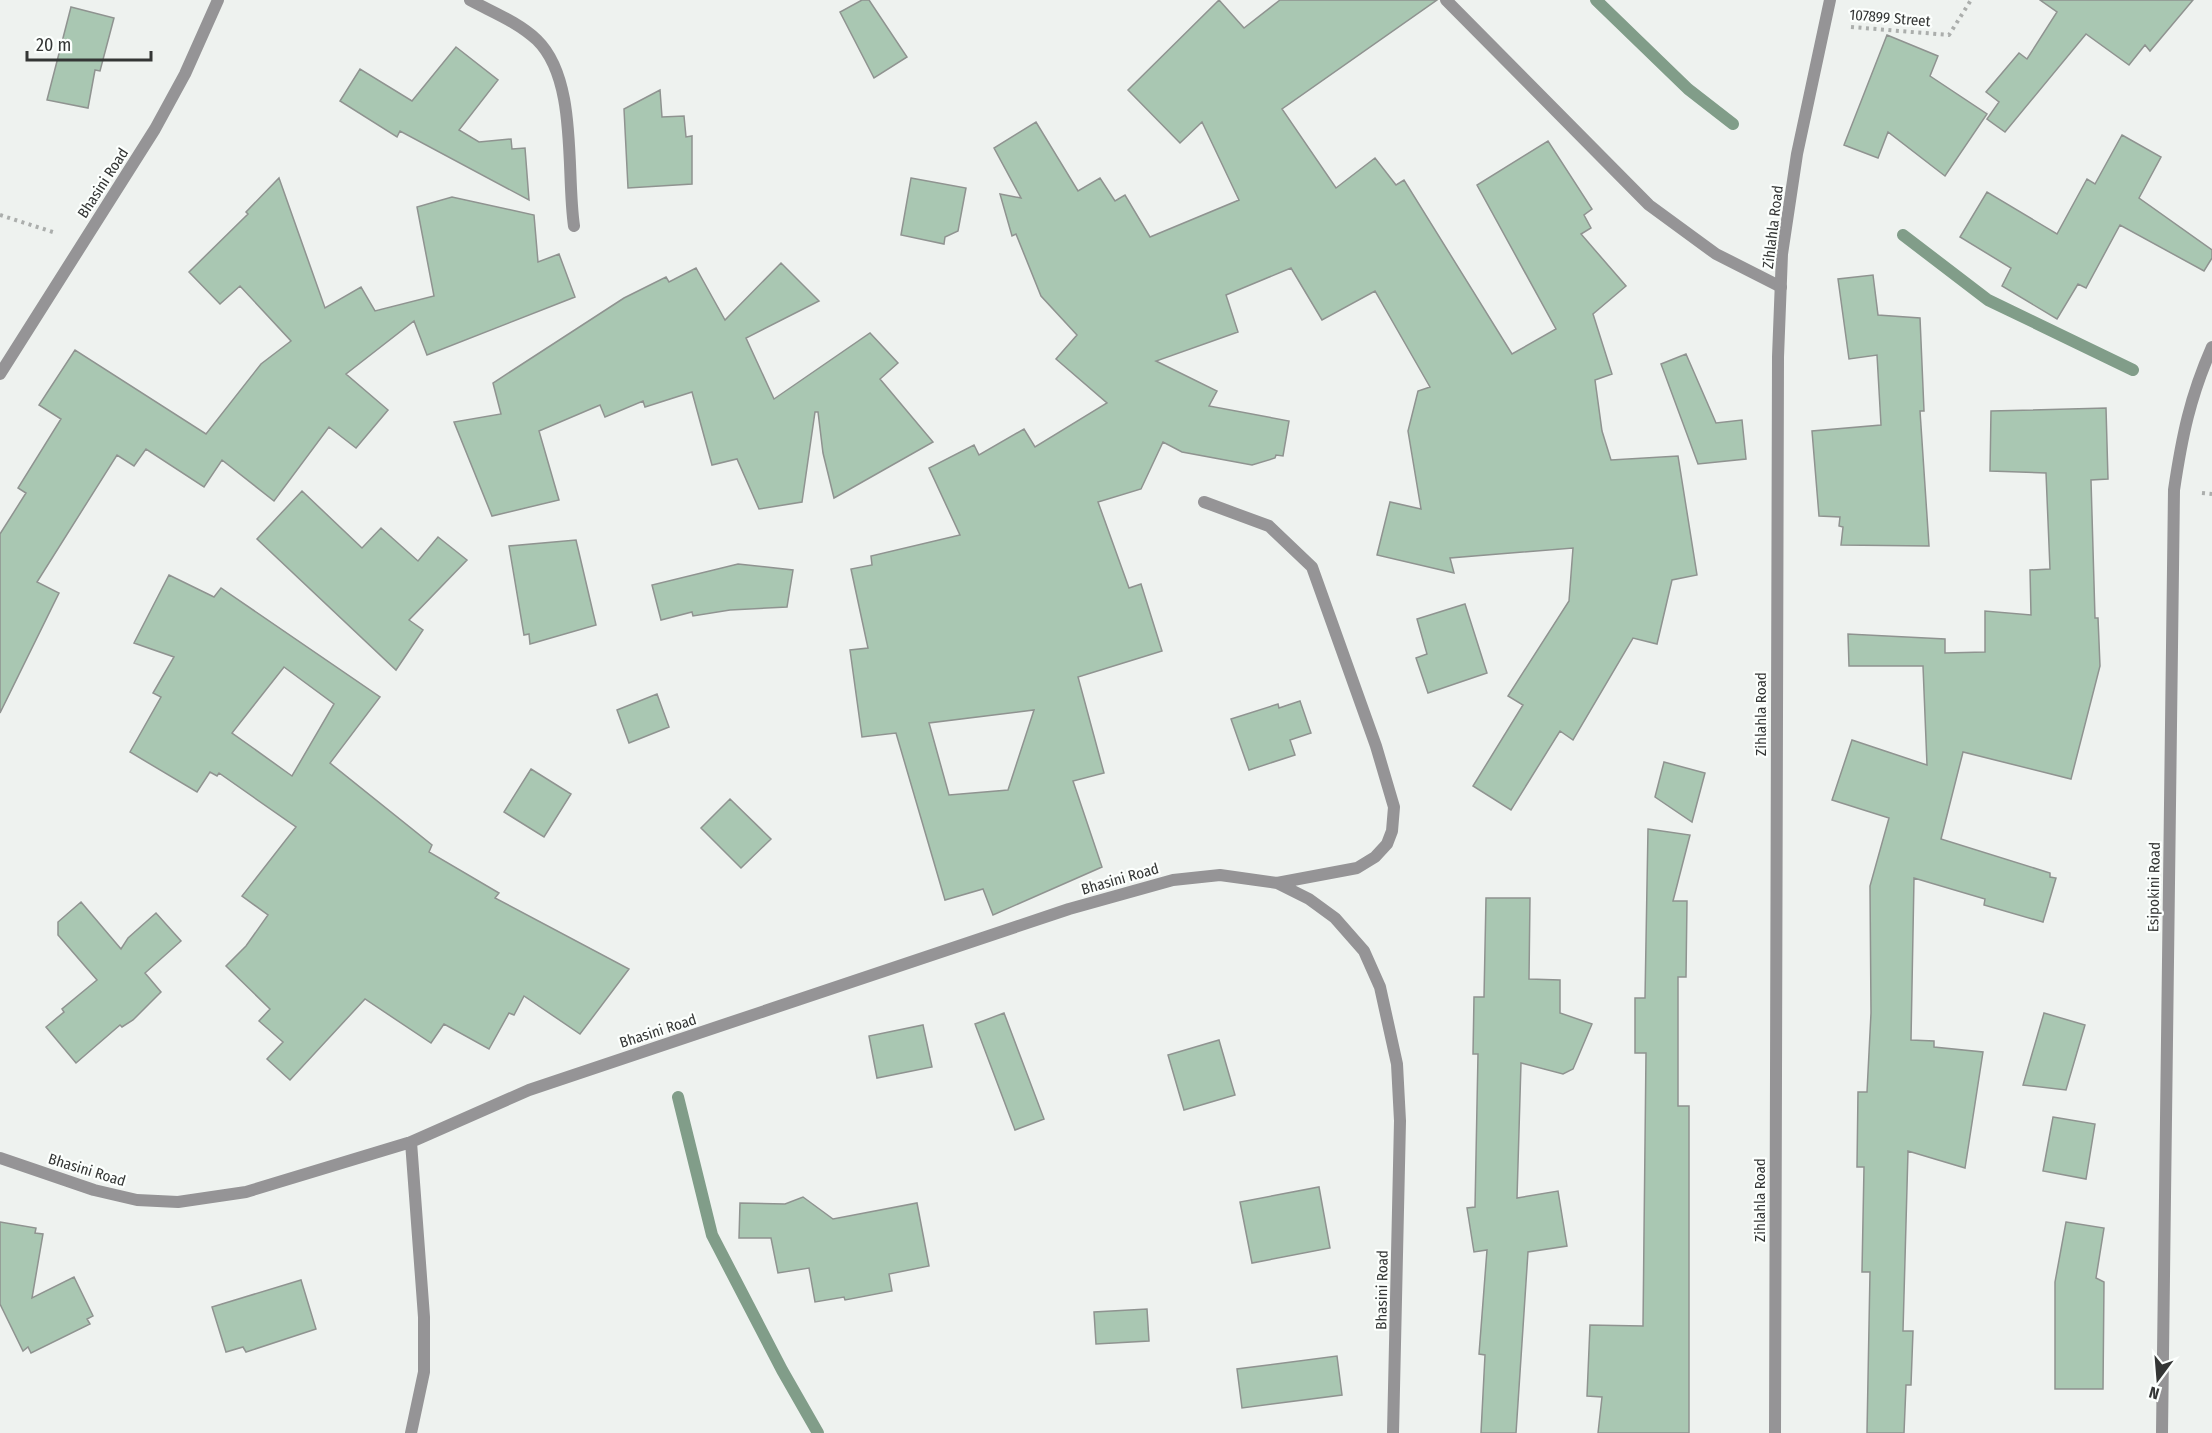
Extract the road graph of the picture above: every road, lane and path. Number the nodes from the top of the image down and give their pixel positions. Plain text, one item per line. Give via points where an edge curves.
1 (218, 0) edge
2 (470, 0) edge
3 (1446, 0) edge
4 (1830, 0) edge
5 (1971, 0) edge
6 (1824, 25) junction
7 (0, 215) edge
8 (574, 226) dead end
9 (83, 242) junction
10 (1781, 287) junction
11 (2212, 347) edge
12 (0, 374) edge
13 (1204, 502) dead end
14 (1277, 883) junction
15 (411, 1142) junction
16 (0, 1158) edge
17 (411, 1433) edge
18 (1393, 1433) edge
19 (1775, 1433) edge
20 (2162, 1433) edge

1 - 9 street, Bhasini Road via 155,129
2 - 8 street via 536,39 549,55 562,93
3 - 10 street via 1648,205 1716,254
4 - 6 street, Zihlahla Road
5 - 6 path, 107899 Street via 1949,35
6 - 10 street, Zihlahla Road via 1797,154
7 - 9 path
9 - 12 street, Bhasini Road
10 - 19 street, Zihlahla Road via 1775,844
11 - 20 street, Esipokini Road via 2184,423 2174,490
13 - 14 street via 1269,526 1312,567 1394,807 1392,831 1375,857 1357,868
14 - 15 street, Bhasini Road via 1220,875 1173,880 1069,909 529,1090
14 - 18 street, Bhasini Road via 1335,918 1364,951 1380,987 1397,1064 1400,1121
15 - 16 street, Bhasini Road via 246,1192 178,1202 137,1200 94,1190
15 - 17 street via 424,1317 424,1372

